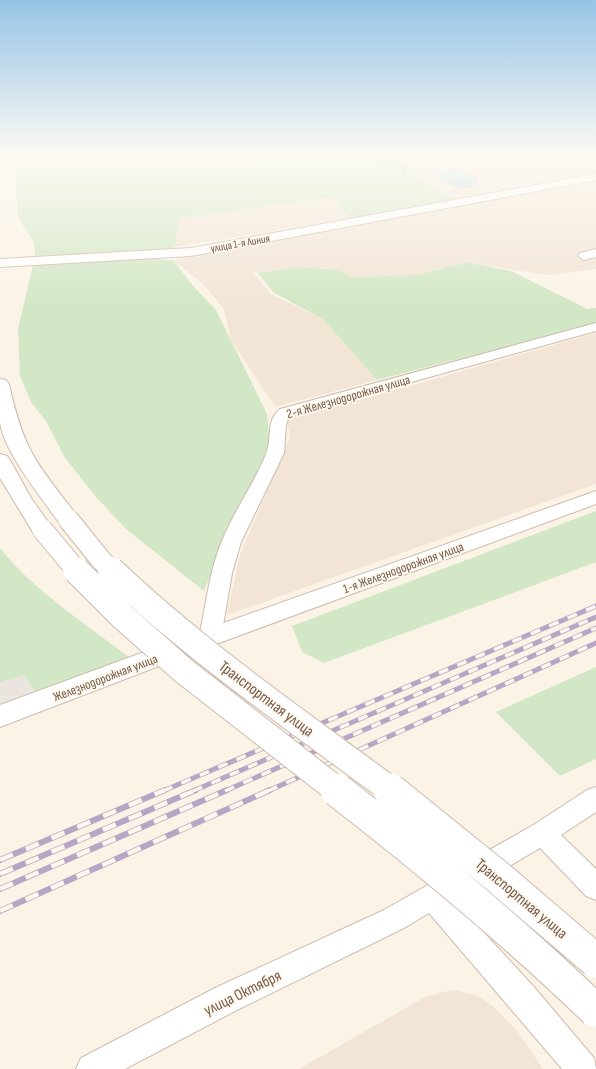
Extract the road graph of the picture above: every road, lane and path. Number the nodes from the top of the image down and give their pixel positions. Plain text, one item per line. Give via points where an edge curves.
1 (451, 204) edge
2 (0, 263) edge
3 (596, 326) edge
4 (0, 384) edge
5 (0, 460) edge
6 (596, 497) edge
7 (210, 637) junction
8 (0, 716) edge
9 (596, 798) edge
10 (544, 832) junction
11 (596, 887) edge
12 (432, 896) junction
13 (596, 961) edge
14 (596, 1011) edge
15 (92, 1069) edge
16 (583, 1069) edge

1 - 2 street, улица 1-я Линия via 191,252
3 - 7 street, 2-я Железнодорожная улица via 286,412 280,416 277,421 275,453 231,542 222,573
4 - 13 street, Транспортная улица, bridge via 7,417 21,451 40,481 101,560 146,603 215,659 399,796
5 - 14 street, Транспортная улица, bridge via 42,529 75,569 123,617 184,671 471,898 539,956
6 - 7 street, 1-я Железнодорожная улица
7 - 8 street, Железнодорожная улица
9 - 10 street, улица Октября
10 - 11 street
10 - 12 street, улица Октября
12 - 15 street, улица Октября via 394,919 226,999
12 - 16 street

